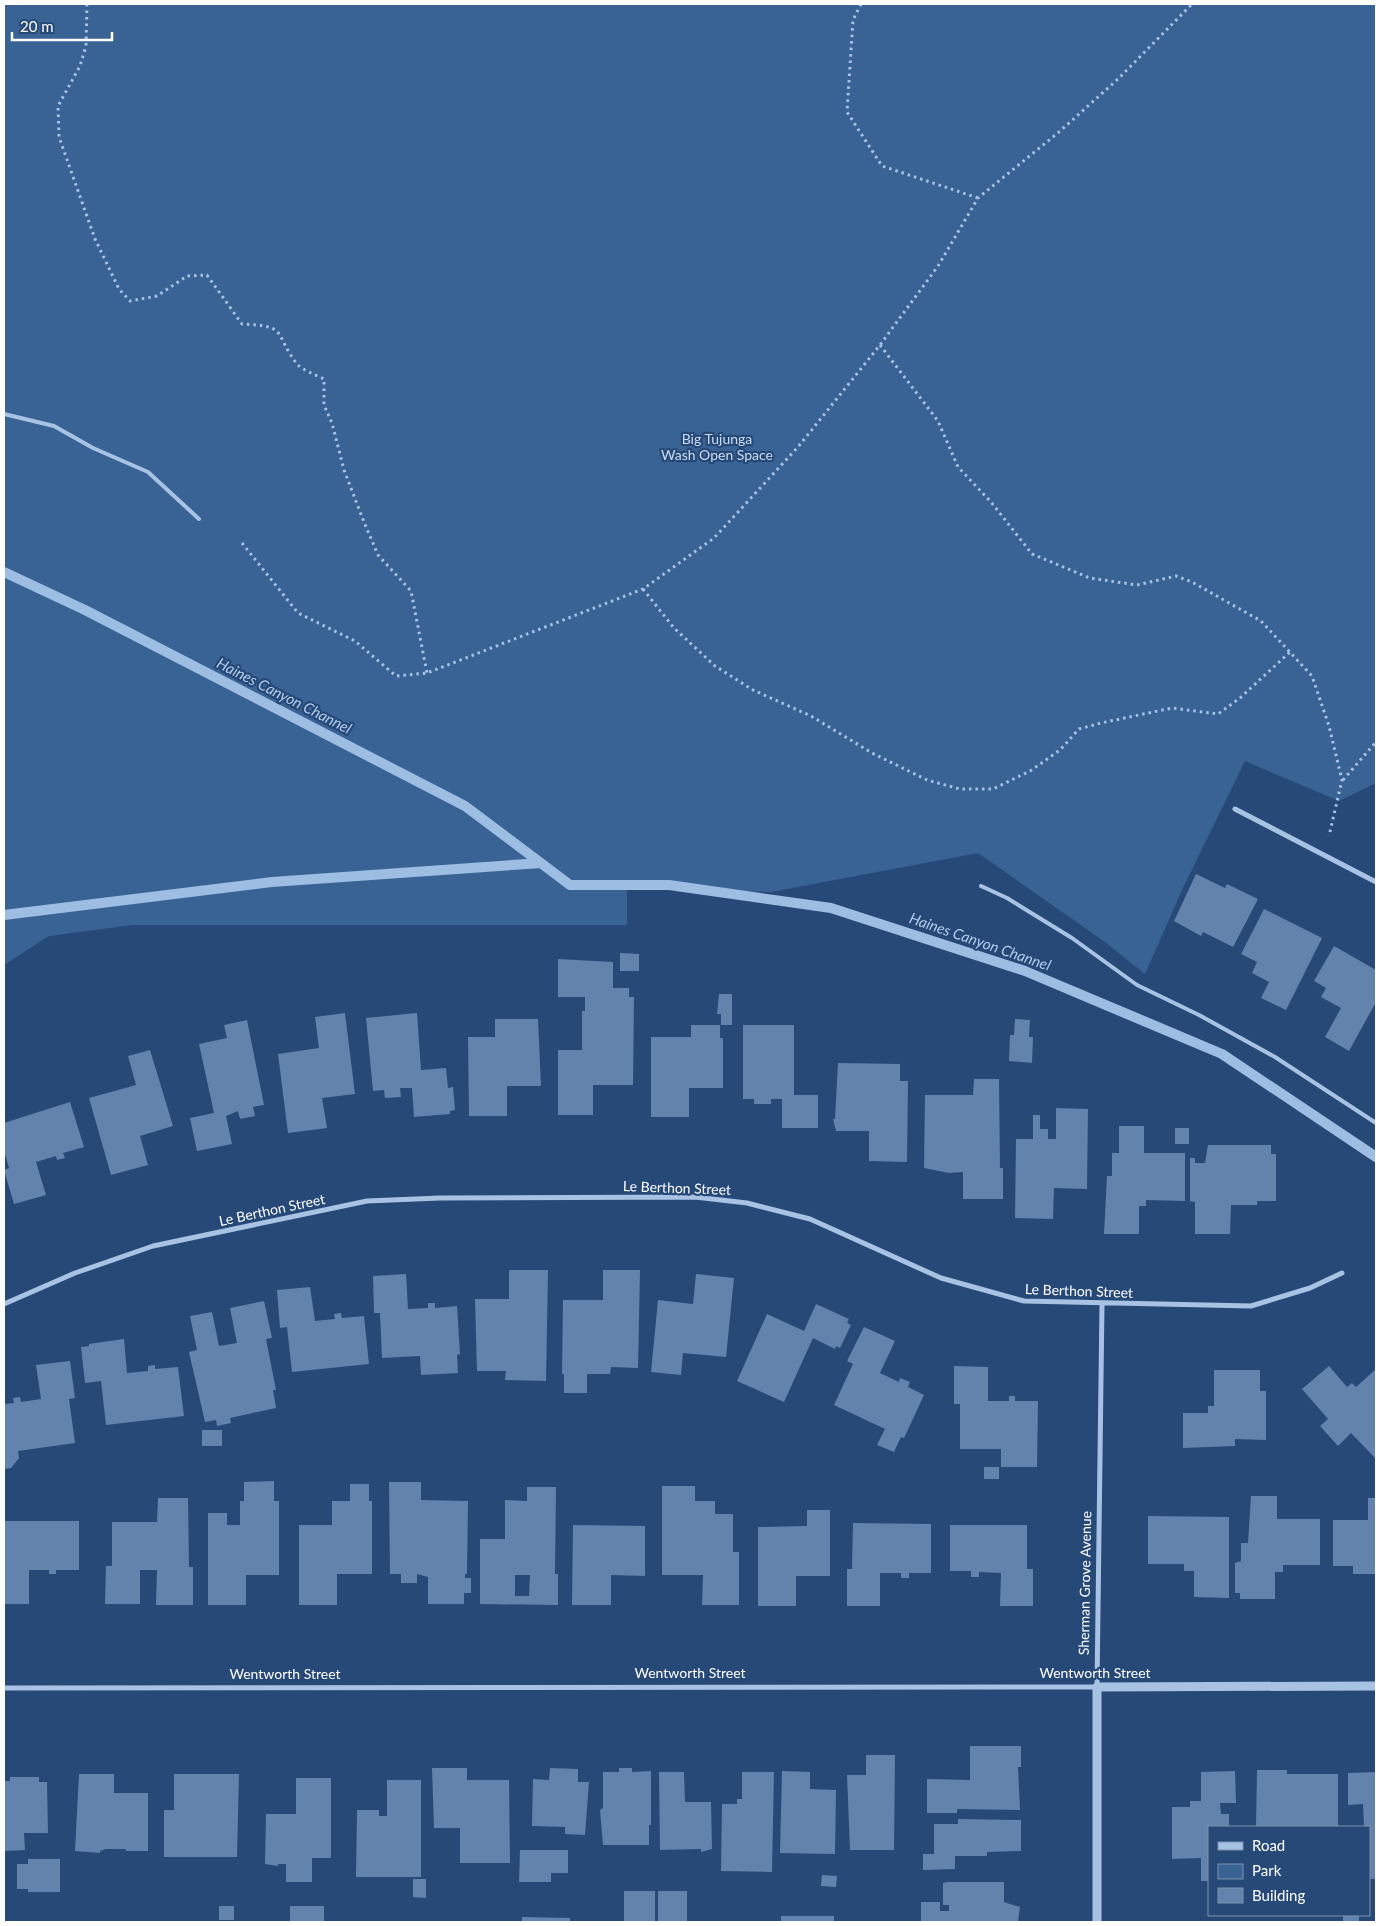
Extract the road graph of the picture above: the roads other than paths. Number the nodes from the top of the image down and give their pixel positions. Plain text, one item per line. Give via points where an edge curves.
1 (4, 414) edge
2 (199, 519) dead end
3 (1235, 809) dead end
4 (1376, 882) edge
5 (981, 886) dead end
6 (1376, 1123) edge
7 (1342, 1273) dead end
8 (4, 1304) edge
9 (1102, 1304) junction
10 (1376, 1686) edge
11 (1097, 1687) junction
12 (4, 1688) edge
13 (1097, 1922) edge

1 - 2 lane via 54,426 93,448 148,472
3 - 4 street
5 - 6 lane via 1072,938 1137,985 1275,1057
7 - 9 street, Le Berthon Street via 1310,1288 1251,1306
8 - 9 street, Le Berthon Street via 75,1273 152,1246 368,1201 695,1197 747,1203 810,1219 941,1278 1024,1302
9 - 11 street, Sherman Grove Avenue
10 - 11 street, Wentworth Street
11 - 12 street, Wentworth Street
11 - 13 street, Sherman Grove Avenue

